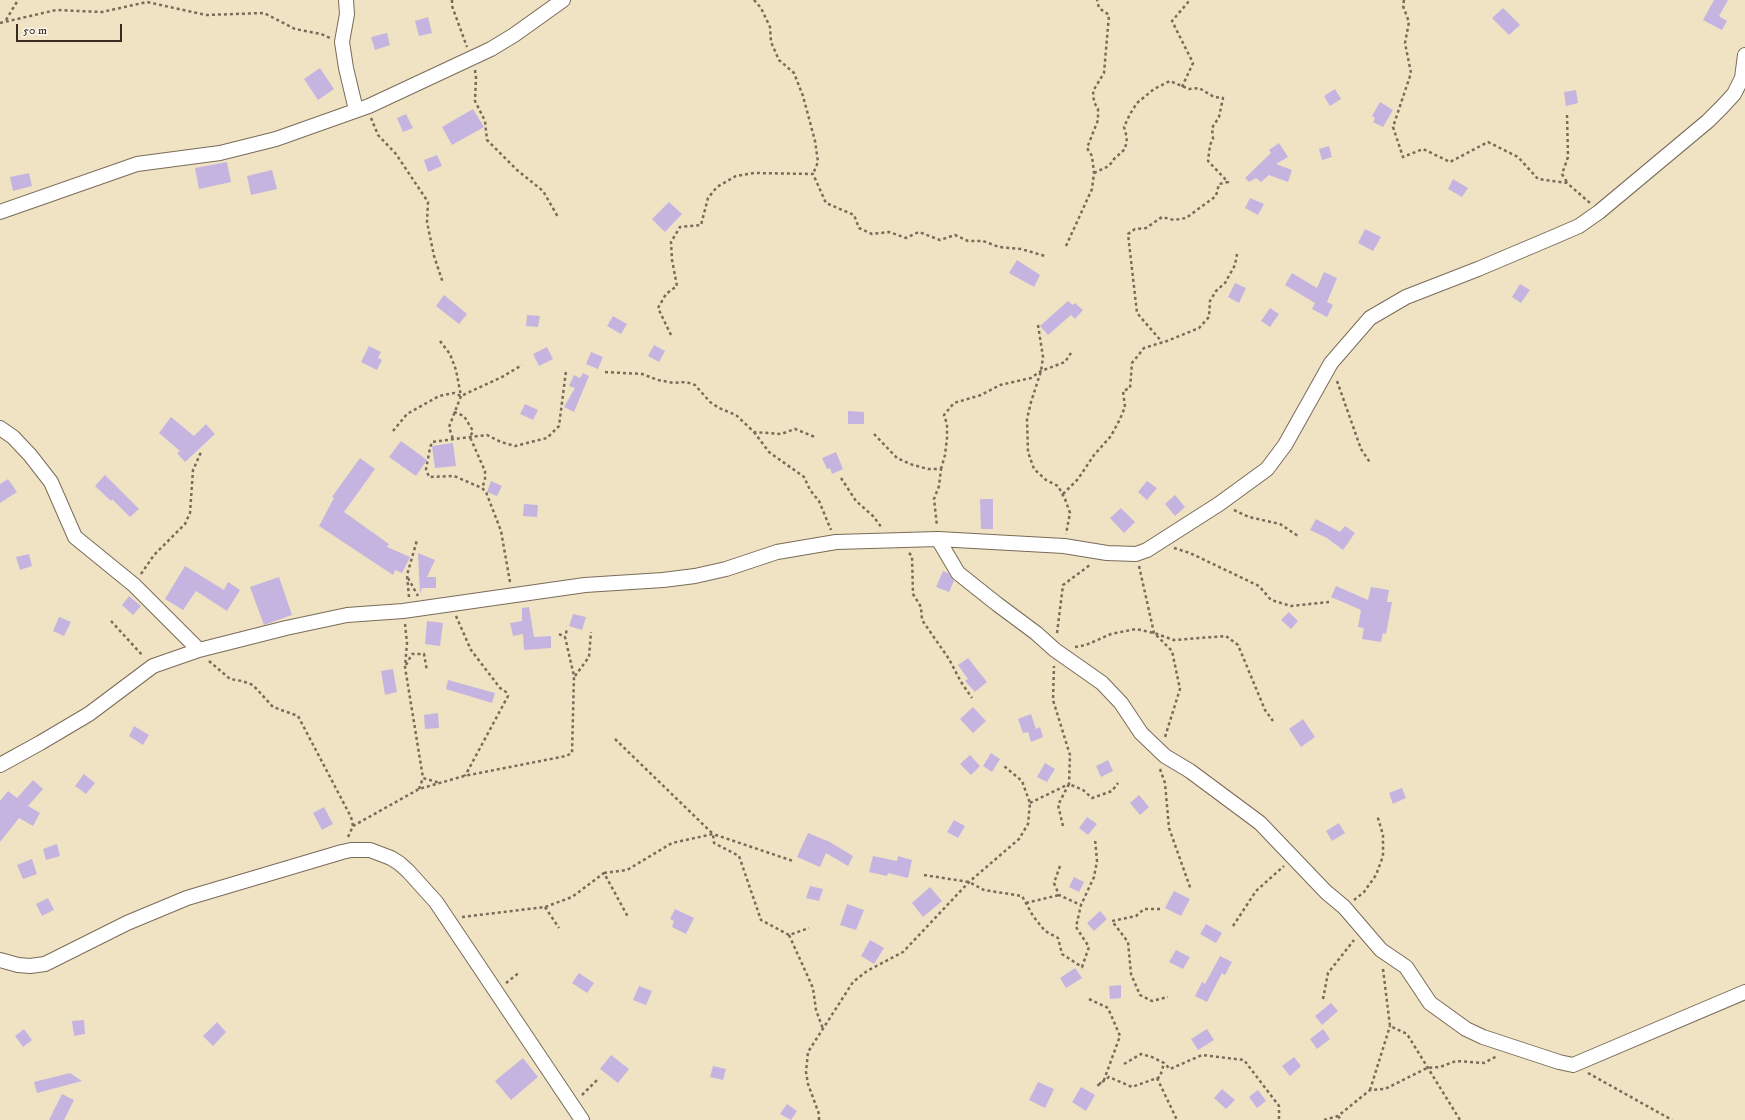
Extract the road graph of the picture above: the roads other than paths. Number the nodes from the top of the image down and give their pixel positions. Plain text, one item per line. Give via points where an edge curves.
1 (346, 0) edge
2 (563, 0) edge
3 (1745, 55) edge
4 (356, 110) junction
5 (0, 212) edge
6 (0, 428) edge
7 (938, 539) junction
8 (199, 650) junction
9 (0, 765) edge
10 (0, 960) edge
11 (1745, 992) edge
12 (582, 1120) edge

1 - 4 street via 347,14 342,42
2 - 4 street via 514,36 473,59
3 - 7 street via 1742,78 1734,94 1722,107 1599,212 1579,226 1406,297 1370,318 1331,363 1277,458 1267,469 1158,544 1136,554 1107,553 1064,546
4 - 5 street via 276,139 227,151 137,164
6 - 8 street via 13,437 51,482 74,537 134,585
7 - 8 street via 836,542 777,552 701,575 585,585 452,605 347,615
7 - 11 street via 958,573 1036,632 1054,650 1102,683 1121,703 1141,733 1165,756 1190,771 1260,823 1326,892 1344,907 1381,950 1406,967 1434,1008 1466,1029 1483,1037 1573,1065
8 - 9 street via 153,666 89,714
10 - 12 street via 18,965 45,964 127,923 174,903 342,852 370,850 391,858 408,871 448,919

